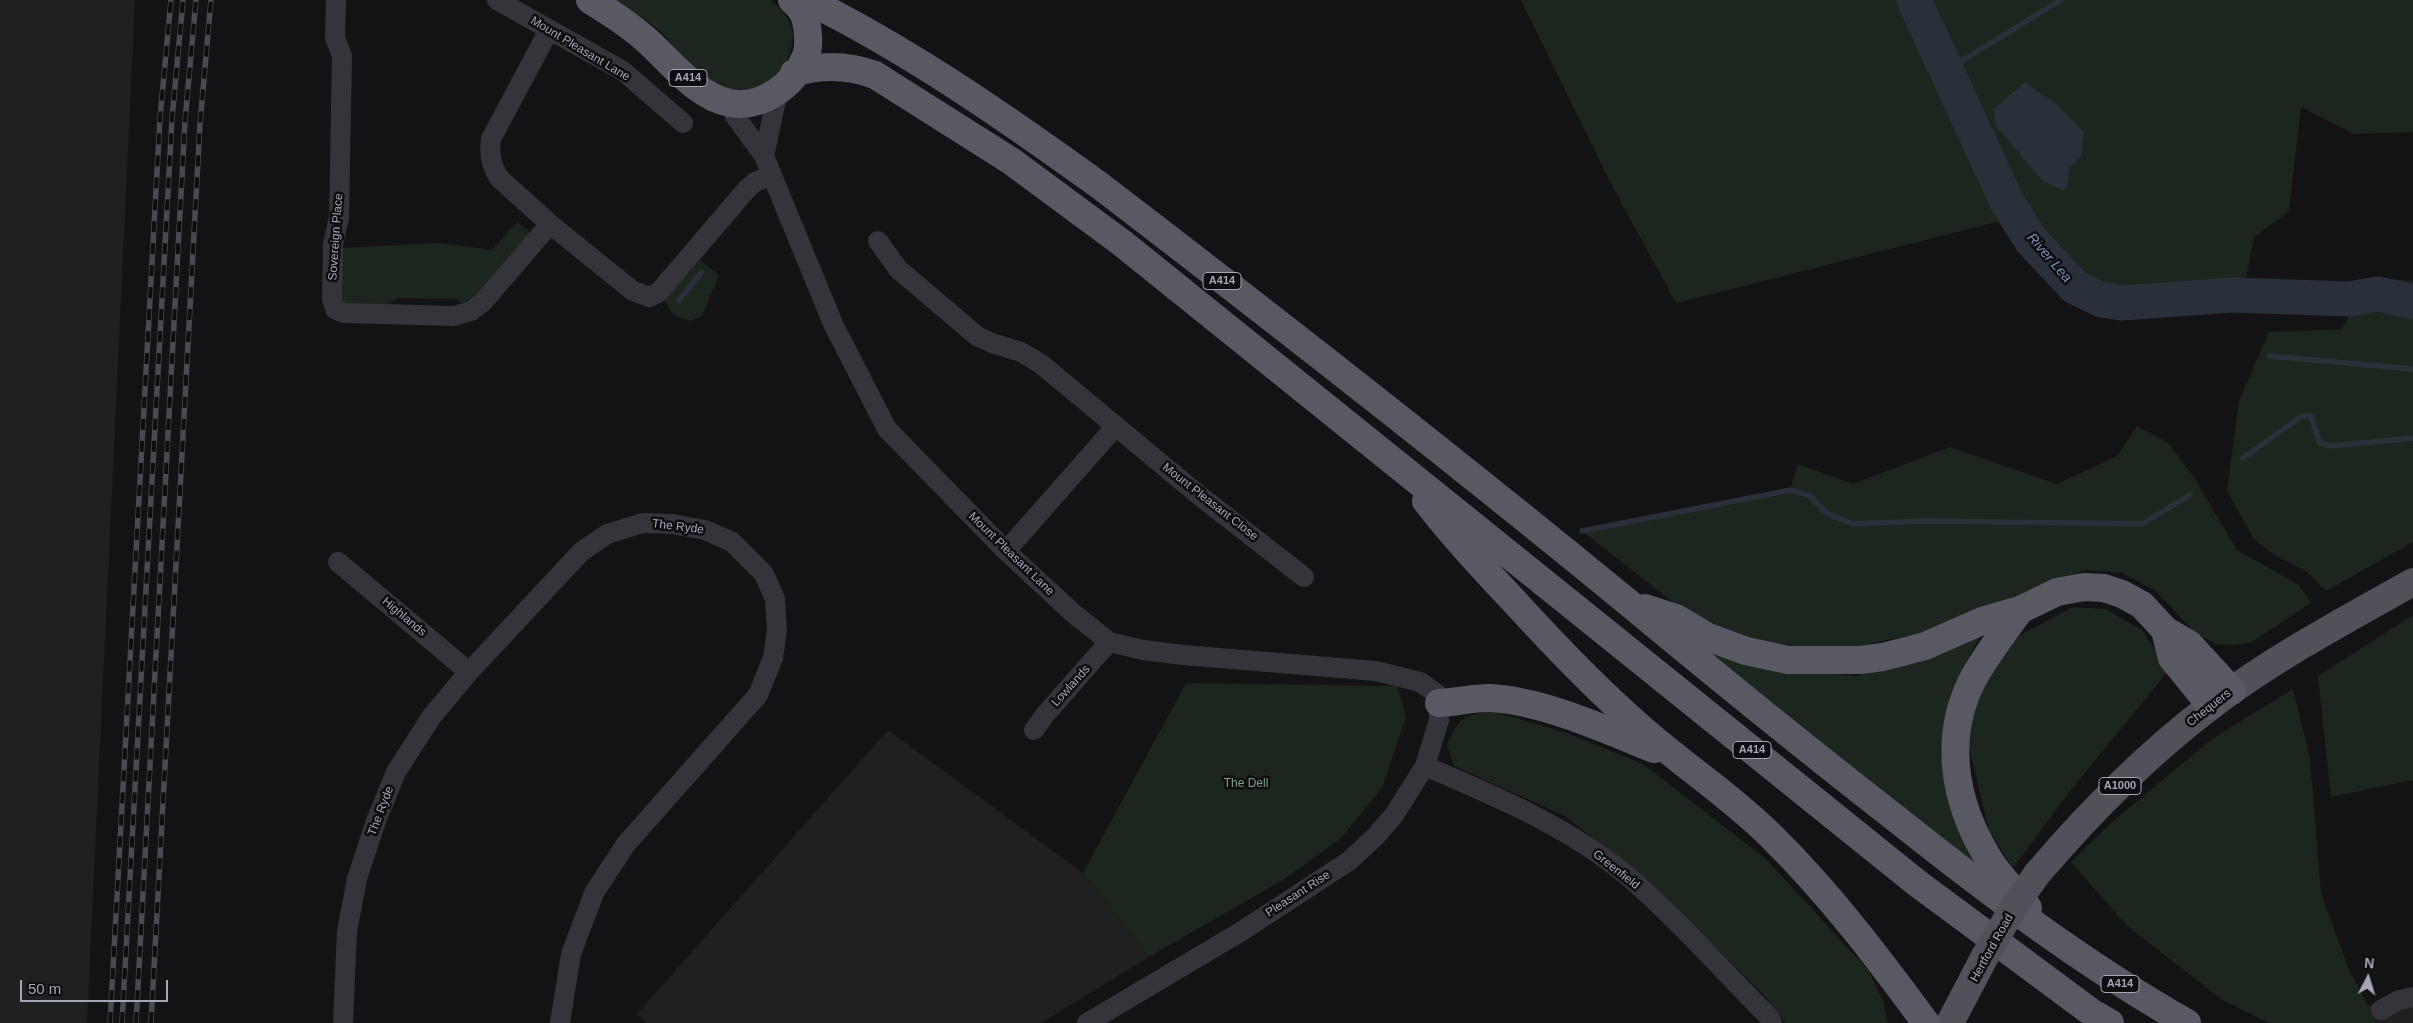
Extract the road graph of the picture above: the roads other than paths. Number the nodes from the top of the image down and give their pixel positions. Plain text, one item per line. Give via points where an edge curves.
1 (336, 0) edge
2 (497, 0) edge
3 (590, 0) edge
4 (792, 0) edge
5 (807, 0) edge
6 (549, 30) junction
7 (786, 82) junction
8 (731, 103) junction
9 (683, 123) dead end
10 (764, 156) junction
11 (772, 175) junction
12 (550, 224) junction
13 (878, 241) dead end
14 (1116, 426) junction
15 (1401, 468) junction
16 (1006, 551) junction
17 (338, 562) dead end
18 (1304, 577) dead end
19 (2413, 582) edge
20 (1629, 603) junction
21 (2020, 610) junction
22 (1109, 642) junction
23 (469, 672) junction
24 (2221, 698) junction
25 (1439, 703) junction
26 (1034, 730) dead end
27 (1679, 759) junction
28 (1425, 766) junction
29 (2037, 874) joint
30 (2056, 941) junction
31 (2413, 997) edge
32 (2381, 1010) dead end
33 (343, 1023) edge
34 (560, 1023) edge
35 (1087, 1023) edge
36 (1772, 1023) edge
37 (1926, 1023) edge
38 (1950, 1023) edge
39 (2110, 1023) edge
40 (2187, 1023) edge

1 - 12 street, Sovereign Place via 335,38 342,56 339,218 333,244 332,299 335,309 344,313 454,316 472,311
2 - 6 street, Mount Pleasant Lane
3 - 8 highway, A414 via 642,37 705,92
4 - 7 highway via 804,14 808,34 806,55
5 - 20 highway, A414 via 932,73 1091,180
6 - 9 street, Mount Pleasant Lane via 623,71
6 - 12 street via 491,139 489,153 499,178
7 - 8 highway, A414 via 763,100
7 - 10 street
7 - 15 highway, A414 via 816,66 858,69 875,75 1011,161 1122,243
8 - 10 street, Mount Pleasant Lane via 735,116
10 - 11 street, Mount Pleasant Lane
11 - 12 street via 747,189 665,286 650,297 633,290
11 - 16 street, Mount Pleasant Lane via 834,326 887,429
13 - 14 street, Mount Pleasant Close via 898,269 977,336 1021,352 1041,364
14 - 16 street
14 - 18 street, Mount Pleasant Close
15 - 27 highway, A414 via 1453,536 1573,666
15 - 39 highway, A414 via 1917,884
16 - 22 street, Mount Pleasant Lane
17 - 23 street, Highlands
19 - 24 main road, Chequers / A1000 via 2307,643
20 - 21 highway, A414 via 1676,618 1708,637 1746,651 1788,660 1834,661 1883,657 1925,646 1982,621
20 - 30 highway, A414 via 1764,716
21 - 24 highway, A414 via 2057,592 2084,587 2104,588 2122,594 2142,605 2164,630 2189,644
21 - 30 highway, A414 via 1982,663 1960,710 1956,732 1957,784 1977,839 1995,868
22 - 25 street, Mount Pleasant Lane via 1183,655 1376,671 1429,686
22 - 26 street, Lowlands
23 - 33 street, The Ryde via 432,716 396,772 376,821 357,879 346,930
23 - 34 street, The Ryde via 581,552 607,534 643,523 705,530 732,542 764,574 775,599 777,630 773,658 758,696 626,844 594,893 571,954
24 - 29 main road, Chequers / A1000 via 2169,740 2103,802
25 - 27 highway via 1489,698 1519,703 1578,718
25 - 28 street, Pleasant Rise via 1439,720
27 - 37 highway, A414 via 1773,838 1842,913
28 - 35 street, Pleasant Rise via 1394,815 1349,861 1242,931
28 - 36 street, Greenfield via 1481,790 1574,838 1625,874 1688,934
29 - 38 main road, Hertford Road / A1000, bridge via 1984,958
30 - 40 highway, A414 via 2135,994
31 - 32 street

